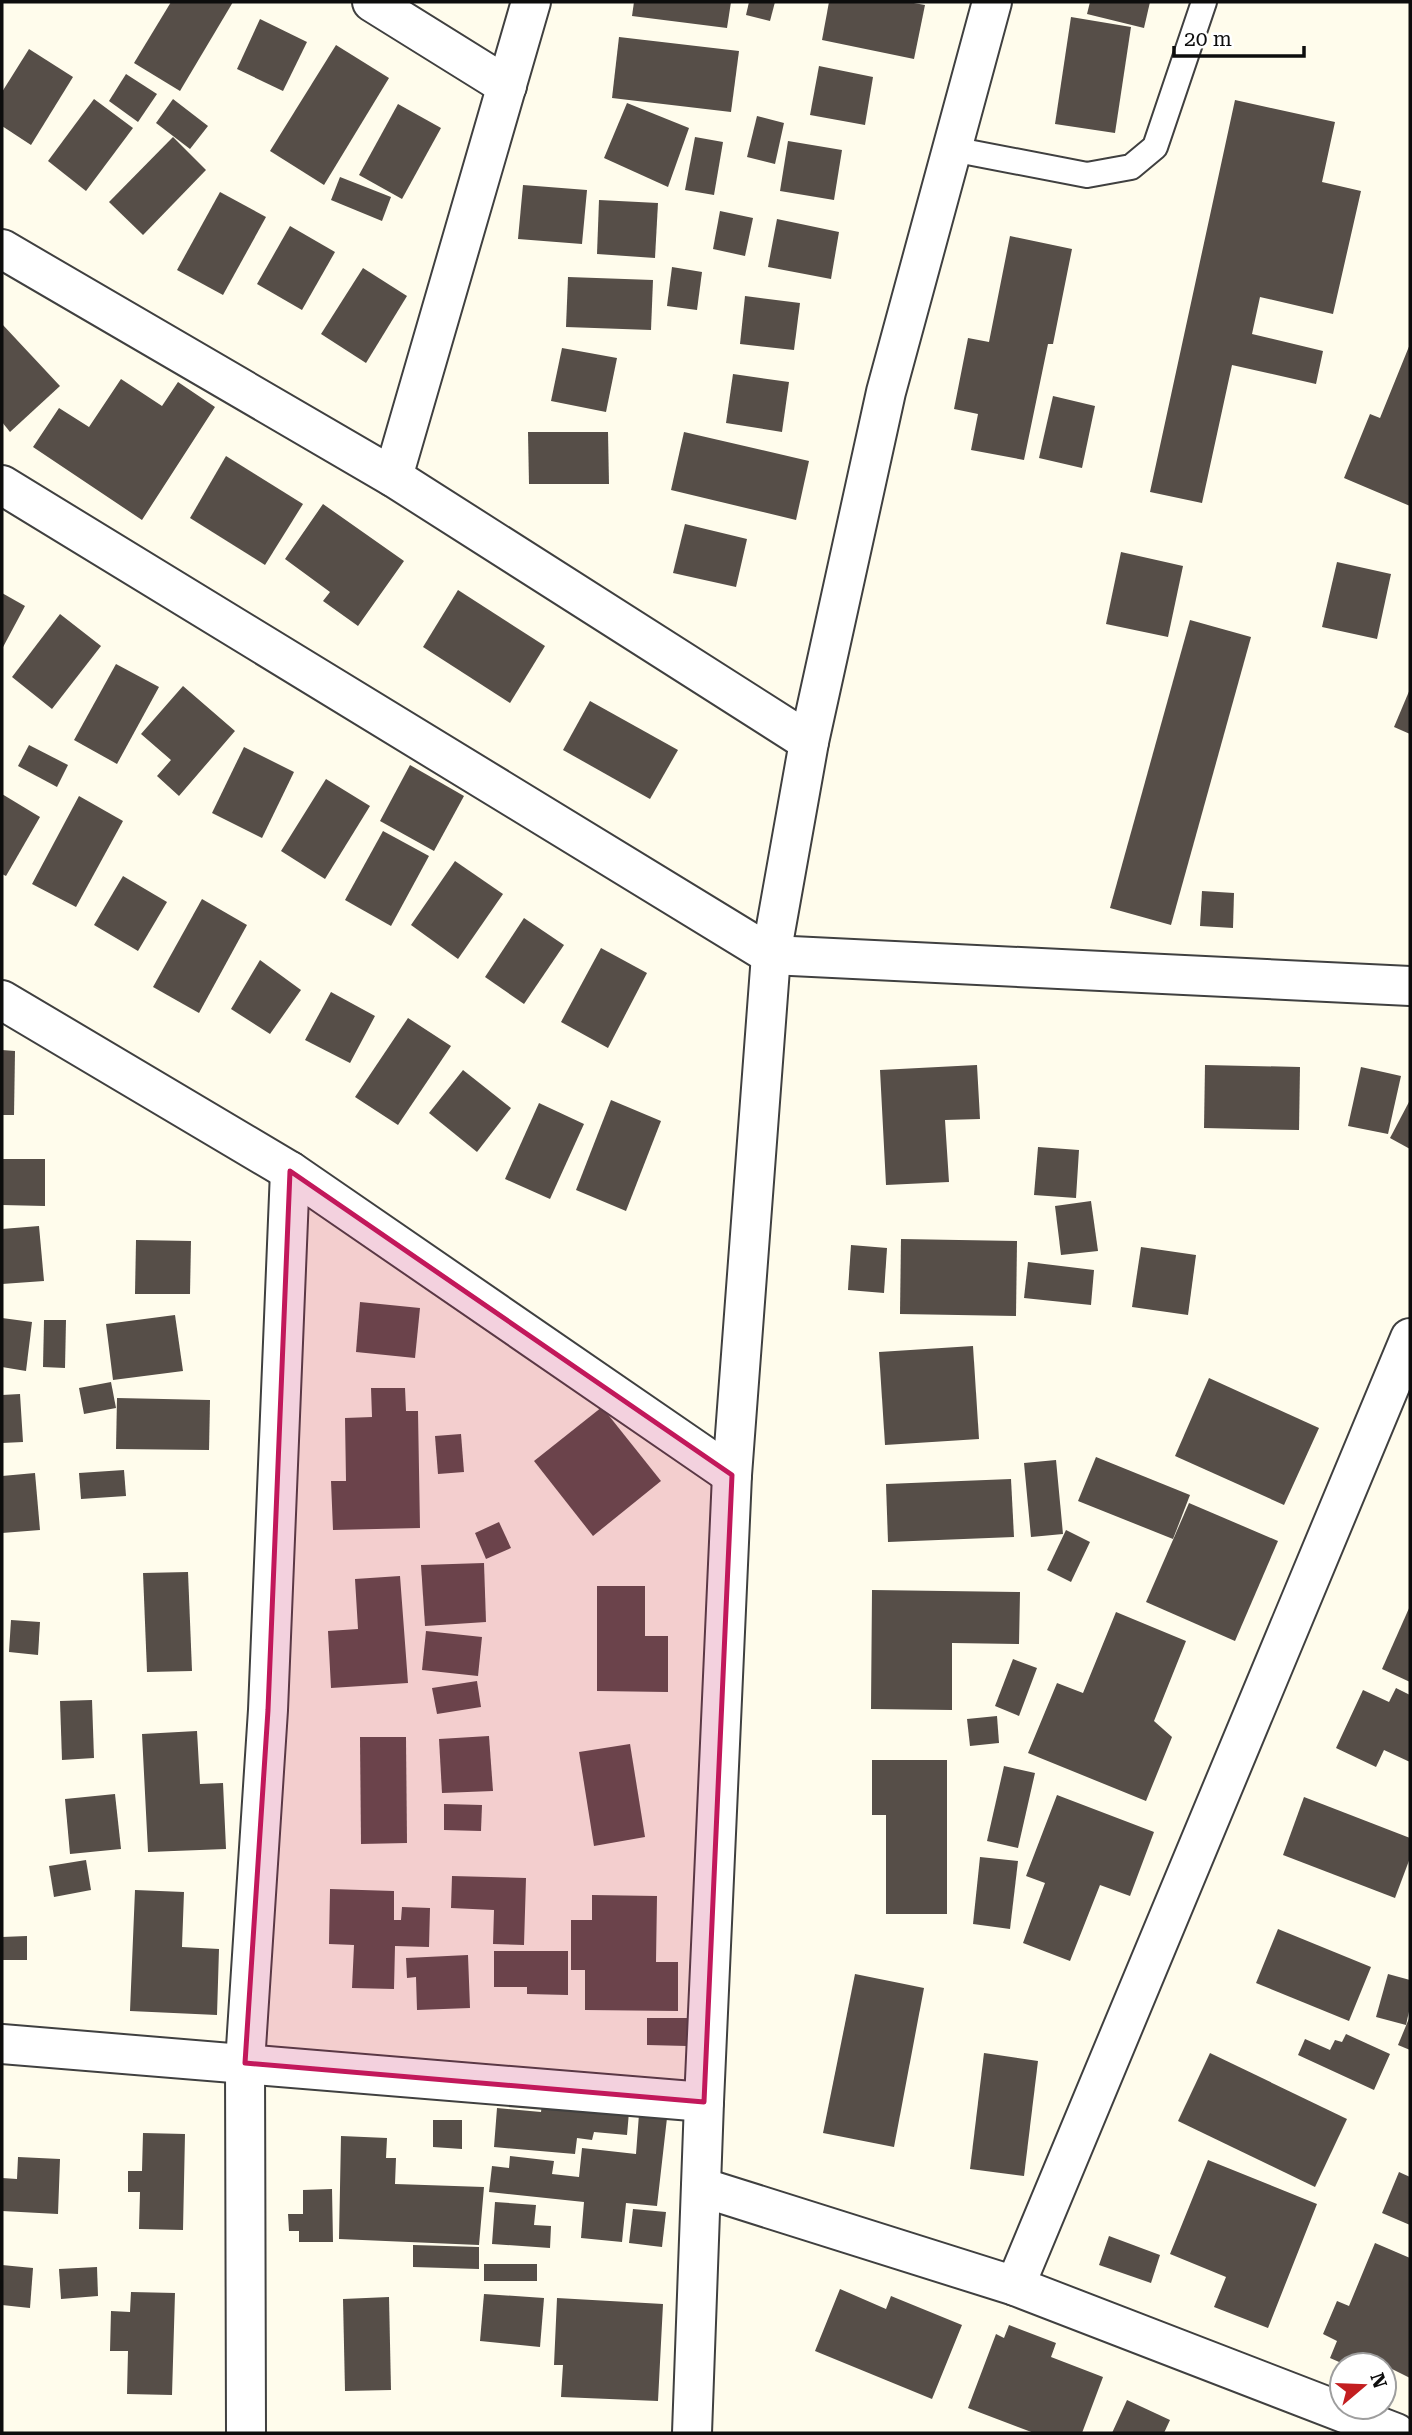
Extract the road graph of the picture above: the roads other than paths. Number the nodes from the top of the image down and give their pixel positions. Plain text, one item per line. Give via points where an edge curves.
1 (372, 2) edge
2 (531, 2) edge
3 (992, 2) edge
4 (1204, 2) edge
5 (507, 86) junction
6 (952, 149) junction
7 (2, 249) edge
8 (393, 477) junction
9 (2, 485) edge
10 (809, 742) junction
11 (771, 955) junction
12 (1410, 986) edge
13 (2, 1000) edge
14 (290, 1171) junction
15 (1410, 1338) edge
16 (732, 1475) junction
17 (2, 2043) edge
18 (245, 2063) junction
19 (704, 2102) junction
20 (701, 2188) junction
21 (1015, 2286) junction
22 (246, 2433) edge
23 (692, 2433) edge
24 (1396, 2433) edge

1 - 5 street
2 - 5 street
3 - 6 street
4 - 6 lane via 1155,147 1131,167 1087,175
5 - 8 street
6 - 10 street via 886,392
7 - 8 street
8 - 10 street
9 - 11 street
10 - 11 street
11 - 12 street
11 - 16 street
13 - 14 street
14 - 16 street
14 - 18 street via 268,1710
15 - 21 street
16 - 19 street
17 - 18 street
18 - 19 street
18 - 22 street
19 - 20 street
20 - 21 street
20 - 23 street
21 - 24 street

